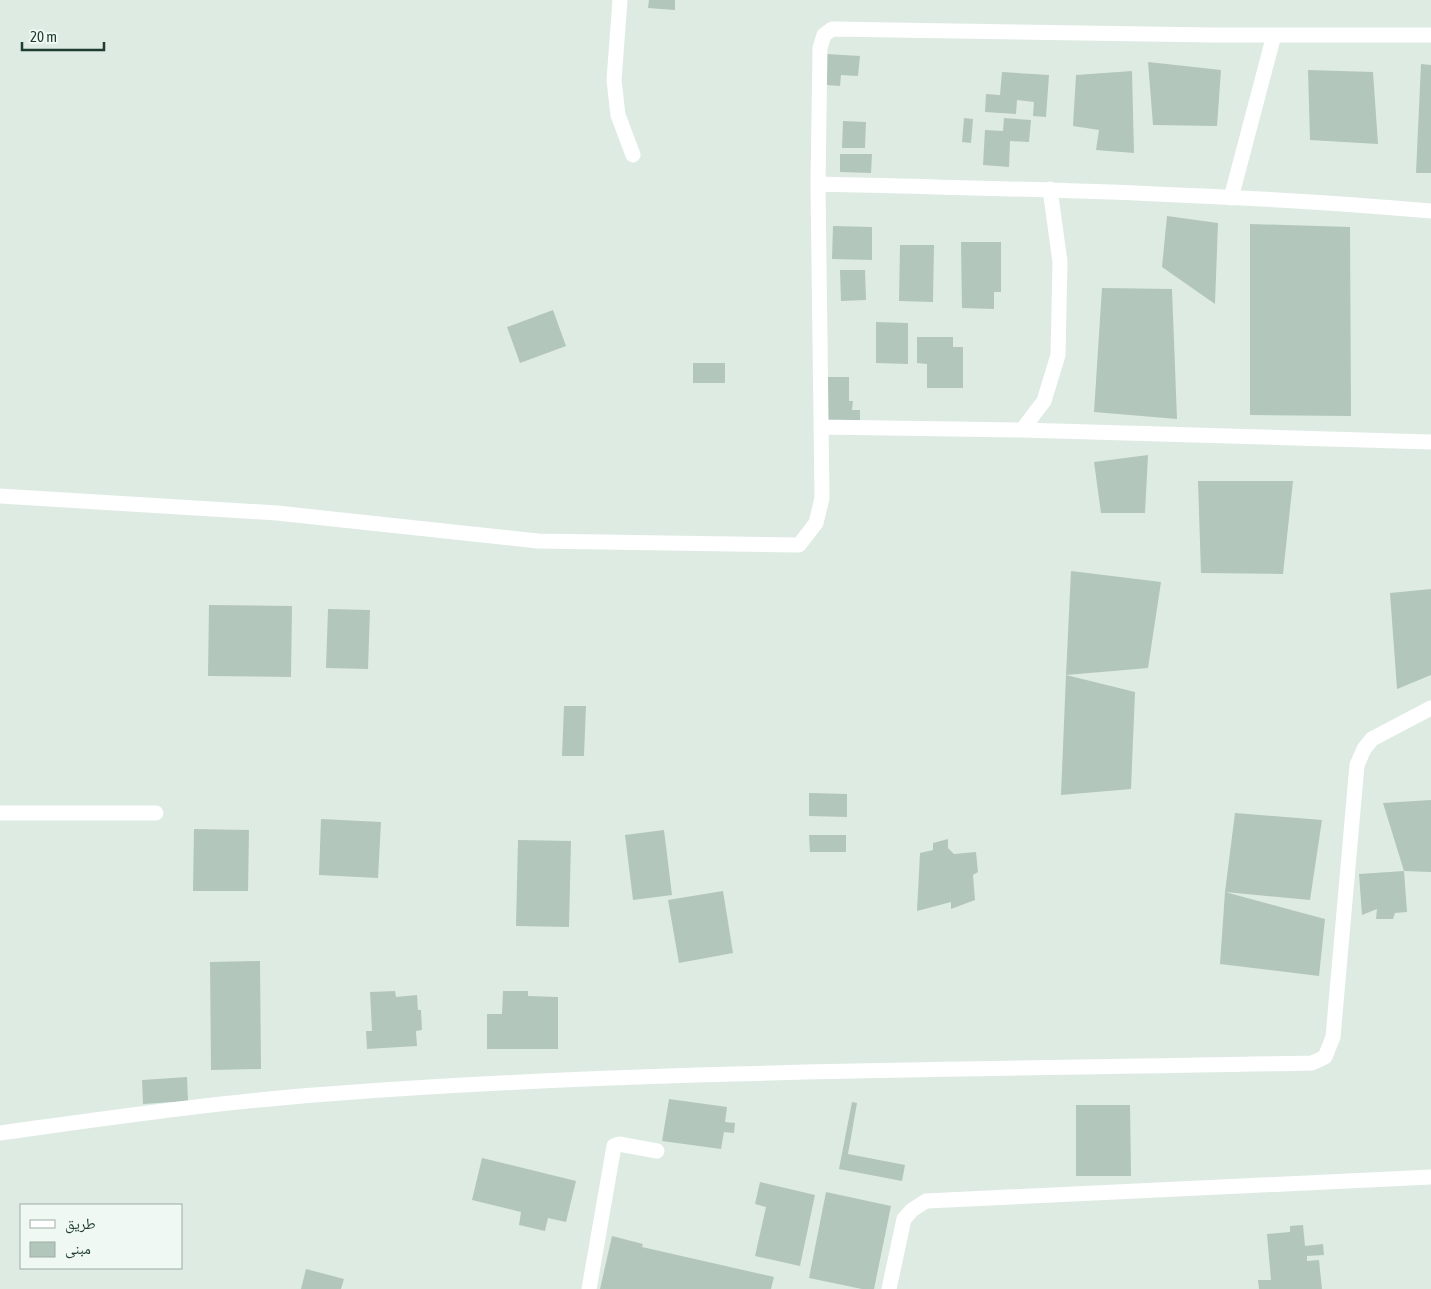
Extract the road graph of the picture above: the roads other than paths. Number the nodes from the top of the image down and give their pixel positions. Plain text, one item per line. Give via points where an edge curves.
1 (620, 0) edge
2 (1431, 35) edge
3 (1274, 36) junction
4 (633, 155) dead end
5 (818, 184) junction
6 (1050, 189) junction
7 (1231, 198) junction
8 (1431, 210) edge
9 (821, 427) junction
10 (1022, 430) junction
11 (1431, 442) edge
12 (0, 496) edge
13 (1431, 708) edge
14 (0, 813) edge
15 (156, 813) dead end
16 (0, 1133) edge
17 (656, 1151) dead end
18 (1431, 1177) edge
19 (589, 1289) edge
20 (889, 1289) edge

1 - 4 street via 614,80 618,115
2 - 3 street
3 - 5 street via 832,29 824,35 820,48
3 - 7 street
5 - 6 street
5 - 9 street
6 - 7 street
6 - 10 street via 1060,262 1058,355 1044,401
7 - 8 street
9 - 10 street
9 - 12 street via 822,498 816,523 799,545 538,541 277,513
10 - 11 street
13 - 16 street via 1372,739 1358,766 1333,1037 1325,1057 1312,1063 622,1077 326,1094 151,1112
14 - 15 street
17 - 19 street via 619,1144 614,1146
18 - 20 street via 926,1201 904,1219

